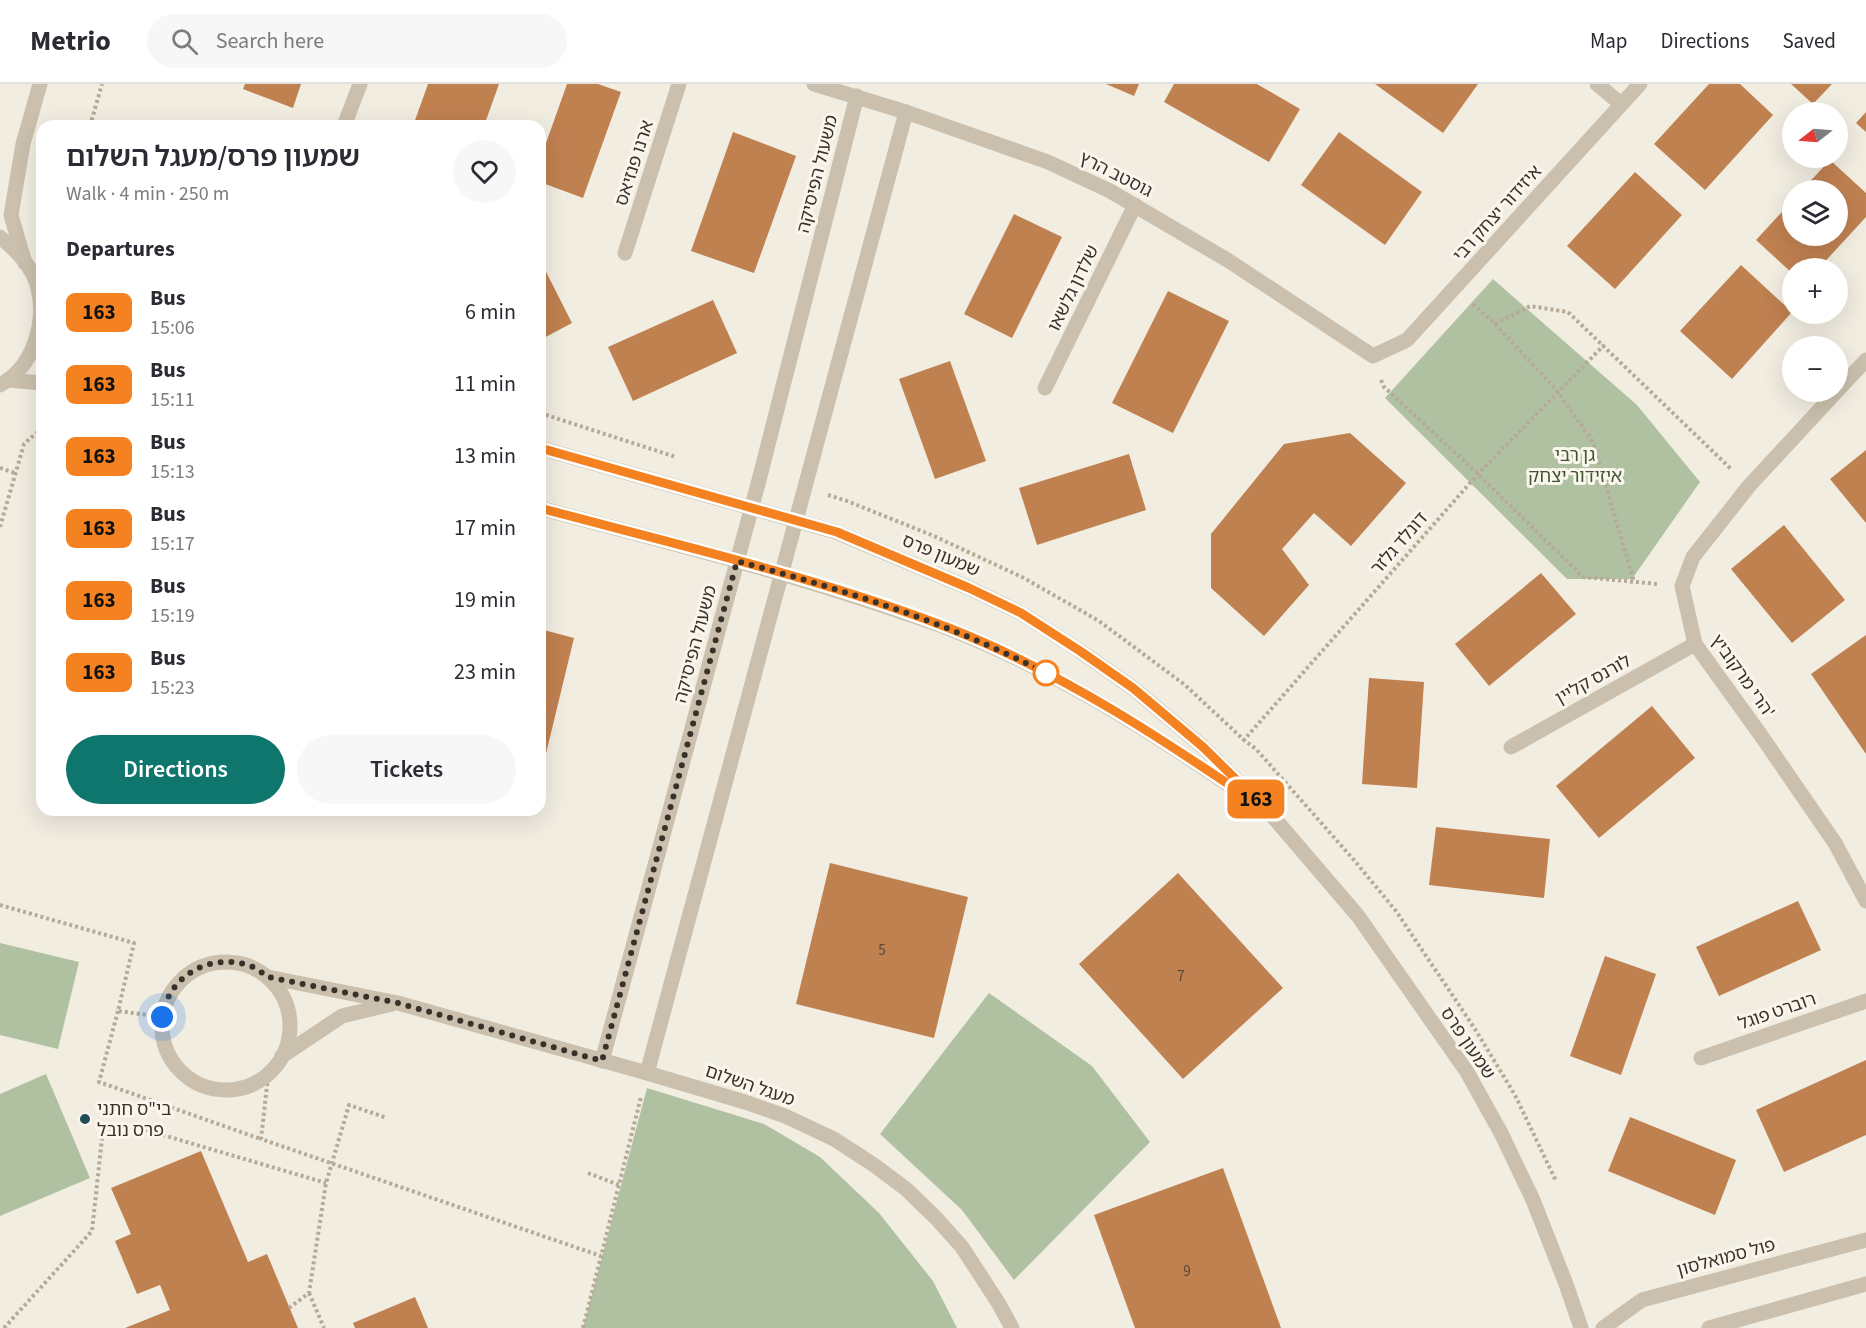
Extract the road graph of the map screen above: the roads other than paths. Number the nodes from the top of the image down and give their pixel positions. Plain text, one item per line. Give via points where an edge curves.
1 (40, 84) edge
2 (360, 84) edge
3 (679, 84) edge
4 (814, 84) edge
5 (1597, 84) edge
6 (1640, 84) edge
7 (857, 96) junction
8 (1622, 104) junction
9 (906, 112) junction
10 (346, 120) edge
11 (1135, 205) junction
12 (0, 237) edge
13 (625, 254) dead end
14 (25, 263) junction
15 (36, 279) edge
16 (36, 341) edge
17 (1373, 356) joint
18 (1866, 360) edge
19 (1848, 379) edge
20 (4, 383) edge
21 (36, 383) edge
22 (1045, 388) dead end
23 (1827, 402) edge
24 (546, 450) edge
25 (752, 508) junction
26 (546, 510) edge
27 (796, 520) junction
28 (737, 561) junction
29 (782, 574) junction
30 (1695, 644) junction
31 (1511, 747) dead end
32 (1268, 811) junction
33 (1866, 901) edge
34 (268, 977) junction
35 (1866, 1001) edge
36 (398, 1003) junction
37 (282, 1056) junction
38 (1701, 1058) dead end
39 (602, 1061) junction
40 (647, 1073) junction
41 (1866, 1240) edge
42 (1866, 1284) edge
43 (1012, 1328) edge
44 (1581, 1328) edge
45 (1603, 1328) edge
46 (1709, 1328) edge

1 - 14 street via 23,144 11,214
2 - 10 street
3 - 13 street, ארנו פנזיאס
4 - 7 street, גוסטב הרץ
5 - 8 street
6 - 8 street, איזידור יצחק רבי
7 - 9 street, גוסטב הרץ
7 - 25 street, משעול הפיסיקה
8 - 17 street, איזידור יצחק רבי via 1407,340
9 - 11 street, גוסטב הרץ via 1048,162
9 - 27 street
11 - 17 street, גוסטב הרץ via 1229,261
11 - 22 street, שלדון גלשאו
12 - 14 street
14 - 15 street
16 - 20 street via 23,365
18 - 19 street
20 - 21 street
23 - 30 street, הרי מרקוביץ' via 1749,486 1693,557 1682,586
24 - 25 street, שמעון פרס
25 - 27 street, שמעון פרס
25 - 28 street, משעול הפיסיקה
26 - 28 street, שמעון פרס
27 - 29 street
27 - 32 street, שמעון פרס via 837,532 1021,613 1133,688 1203,747
28 - 29 street, שמעון פרס
28 - 39 street, משעול הפיסיקה
29 - 32 street, שמעון פרס via 950,629 1033,666 1147,730
29 - 40 street
30 - 31 street, לורנס קליין
30 - 33 street, הרי מרקוביץ' via 1835,843
32 - 44 street, שמעון פרס via 1358,916 1467,1072 1533,1200
34 - 36 street, מעגל השלום
34 - 37 street via 289,1012 290,1035
34 - 37 street via 250,965 228,961 206,964 182,978 169,996 162,1017 163,1039 174,1064 190,1079 211,1088 233,1090 250,1086 269,1074
35 - 38 street, רוברט פוגל
36 - 37 street, מעגל השלום via 342,1016
36 - 39 street, מעגל השלום
39 - 40 street, מעגל השלום
40 - 43 street, מעגל השלום via 785,1116 834,1139 874,1165 906,1189 962,1247
41 - 45 street, פול סמואלסון via 1642,1300
42 - 46 street

